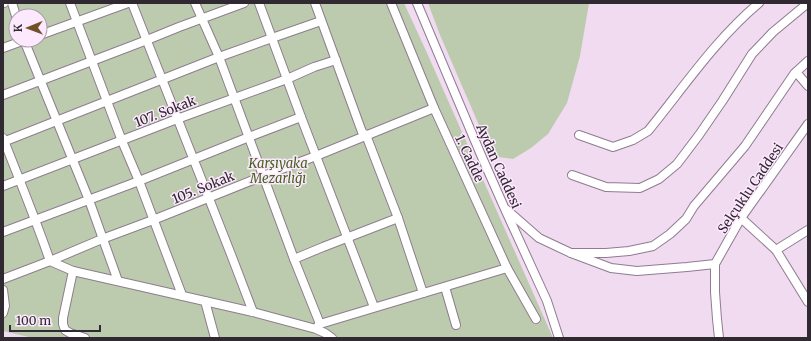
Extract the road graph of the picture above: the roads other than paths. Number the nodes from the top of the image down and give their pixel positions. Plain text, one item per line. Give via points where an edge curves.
1 (70, 3) edge
2 (128, 3) edge
3 (132, 3) edge
4 (195, 3) edge
5 (244, 3) edge
6 (259, 3) edge
7 (315, 3) edge
8 (391, 3) edge
9 (417, 3) edge
10 (759, 3) edge
11 (808, 3) edge
12 (202, 19) junction
13 (77, 21) junction
14 (321, 21) junction
15 (48, 31) edge
16 (272, 38) junction
17 (146, 40) junction
18 (28, 48) edge
19 (219, 57) junction
20 (336, 60) junction
21 (808, 61) edge
22 (92, 62) junction
23 (796, 72) junction
24 (286, 79) junction
25 (41, 81) junction
26 (162, 81) junction
27 (808, 86) edge
28 (3, 95) edge
29 (234, 98) junction
30 (107, 102) junction
31 (434, 108) junction
32 (301, 117) junction
33 (177, 119) junction
34 (57, 121) junction
35 (808, 124) edge
36 (366, 135) junction
37 (579, 135) dead end
38 (249, 136) junction
39 (3, 141) edge
40 (122, 141) junction
41 (316, 156) junction
42 (72, 159) junction
43 (194, 159) junction
44 (572, 175) dead end
45 (263, 176) junction
46 (19, 180) junction
47 (139, 181) junction
48 (3, 186) edge
49 (208, 198) junction
50 (89, 200) junction
51 (504, 207) junction
52 (398, 218) junction
53 (741, 218) junction
54 (35, 219) junction
55 (153, 220) junction
56 (808, 230) edge
57 (3, 232) edge
58 (348, 237) junction
59 (102, 239) junction
60 (776, 250) junction
61 (571, 253) junction
62 (294, 259) junction
63 (50, 261) junction
64 (716, 264) junction
65 (507, 268) junction
66 (73, 271) junction
67 (3, 279) edge
68 (118, 281) junction
69 (445, 287) junction
70 (3, 290) edge
71 (805, 290) edge
72 (423, 293) junction
73 (182, 295) junction
74 (205, 301) junction
75 (808, 302) edge
76 (374, 308) junction
77 (253, 312) junction
78 (3, 313) edge
79 (536, 319) dead end
80 (456, 325) dead end
81 (318, 327) junction
82 (322, 335) edge
83 (86, 338) edge
84 (215, 338) edge
85 (332, 338) edge
86 (559, 338) edge
87 (719, 338) edge

1 - 13 street
2 - 13 street
3 - 17 street
4 - 12 street
5 - 12 street
6 - 16 street
7 - 14 street
8 - 31 street, 1. Cadde
9 - 51 street, Aydan Caddesi
10 - 37 street via 716,45 648,130 633,140 613,147
11 - 44 street via 752,54 699,135 677,164 659,179 640,188 606,187
12 - 17 street
12 - 19 street
13 - 15 street
13 - 22 street
14 - 16 street
14 - 20 street
16 - 19 street
16 - 24 street
17 - 22 street
17 - 26 street
18 - 25 street
19 - 26 street
19 - 29 street
20 - 24 street, 107. Sokak
20 - 36 street via 362,132
21 - 23 street
22 - 25 street
22 - 30 street
23 - 27 street
23 - 61 street via 745,146 686,219 670,234 653,246 629,251
24 - 29 street, 107. Sokak
24 - 32 street
25 - 28 street
25 - 34 street
26 - 30 street
26 - 33 street
29 - 33 street, 107. Sokak
29 - 38 street
30 - 34 street
30 - 40 street
31 - 36 street, 105. Sokak
31 - 65 street, 1. Cadde
32 - 38 street
32 - 41 street
33 - 40 street, 107. Sokak
33 - 43 street
34 - 39 street
34 - 42 street
35 - 53 street, Selçuklu Caddesi
36 - 41 street, 105. Sokak
36 - 52 street
38 - 43 street
38 - 45 street
39 - 46 street
40 - 42 street, 107. Sokak
40 - 47 street
41 - 45 street, 105. Sokak
41 - 58 street
42 - 46 street, 107. Sokak
42 - 50 street
43 - 47 street
43 - 49 street
45 - 49 street, 105. Sokak
45 - 62 street
46 - 48 street, 107. Sokak
46 - 54 street
47 - 50 street
47 - 55 street
49 - 55 street, 105. Sokak
49 - 77 street
50 - 54 street
50 - 59 street
51 - 61 street via 539,238
51 - 86 street, Aydan Caddesi via 547,301
52 - 58 street
52 - 72 street
53 - 60 street
53 - 64 street, Selçuklu Caddesi
54 - 57 street
54 - 63 street
55 - 59 street, 105. Sokak
55 - 73 street
56 - 60 street
58 - 62 street
58 - 76 street
59 - 63 street, 105. Sokak
59 - 68 street
60 - 71 street
61 - 64 street via 611,268 637,270
62 - 81 street
63 - 66 street
63 - 67 street, 105. Sokak
64 - 87 street, Selçuklu Caddesi via 715,292
65 - 69 street
65 - 79 street, 1. Cadde
66 - 68 street
66 - 83 street via 63,324 65,330
68 - 73 street
69 - 72 street
69 - 80 street
70 - 78 street
71 - 75 street
72 - 76 street
73 - 74 street
74 - 77 street
74 - 84 street
76 - 81 street
77 - 81 street
81 - 82 street
82 - 85 street

